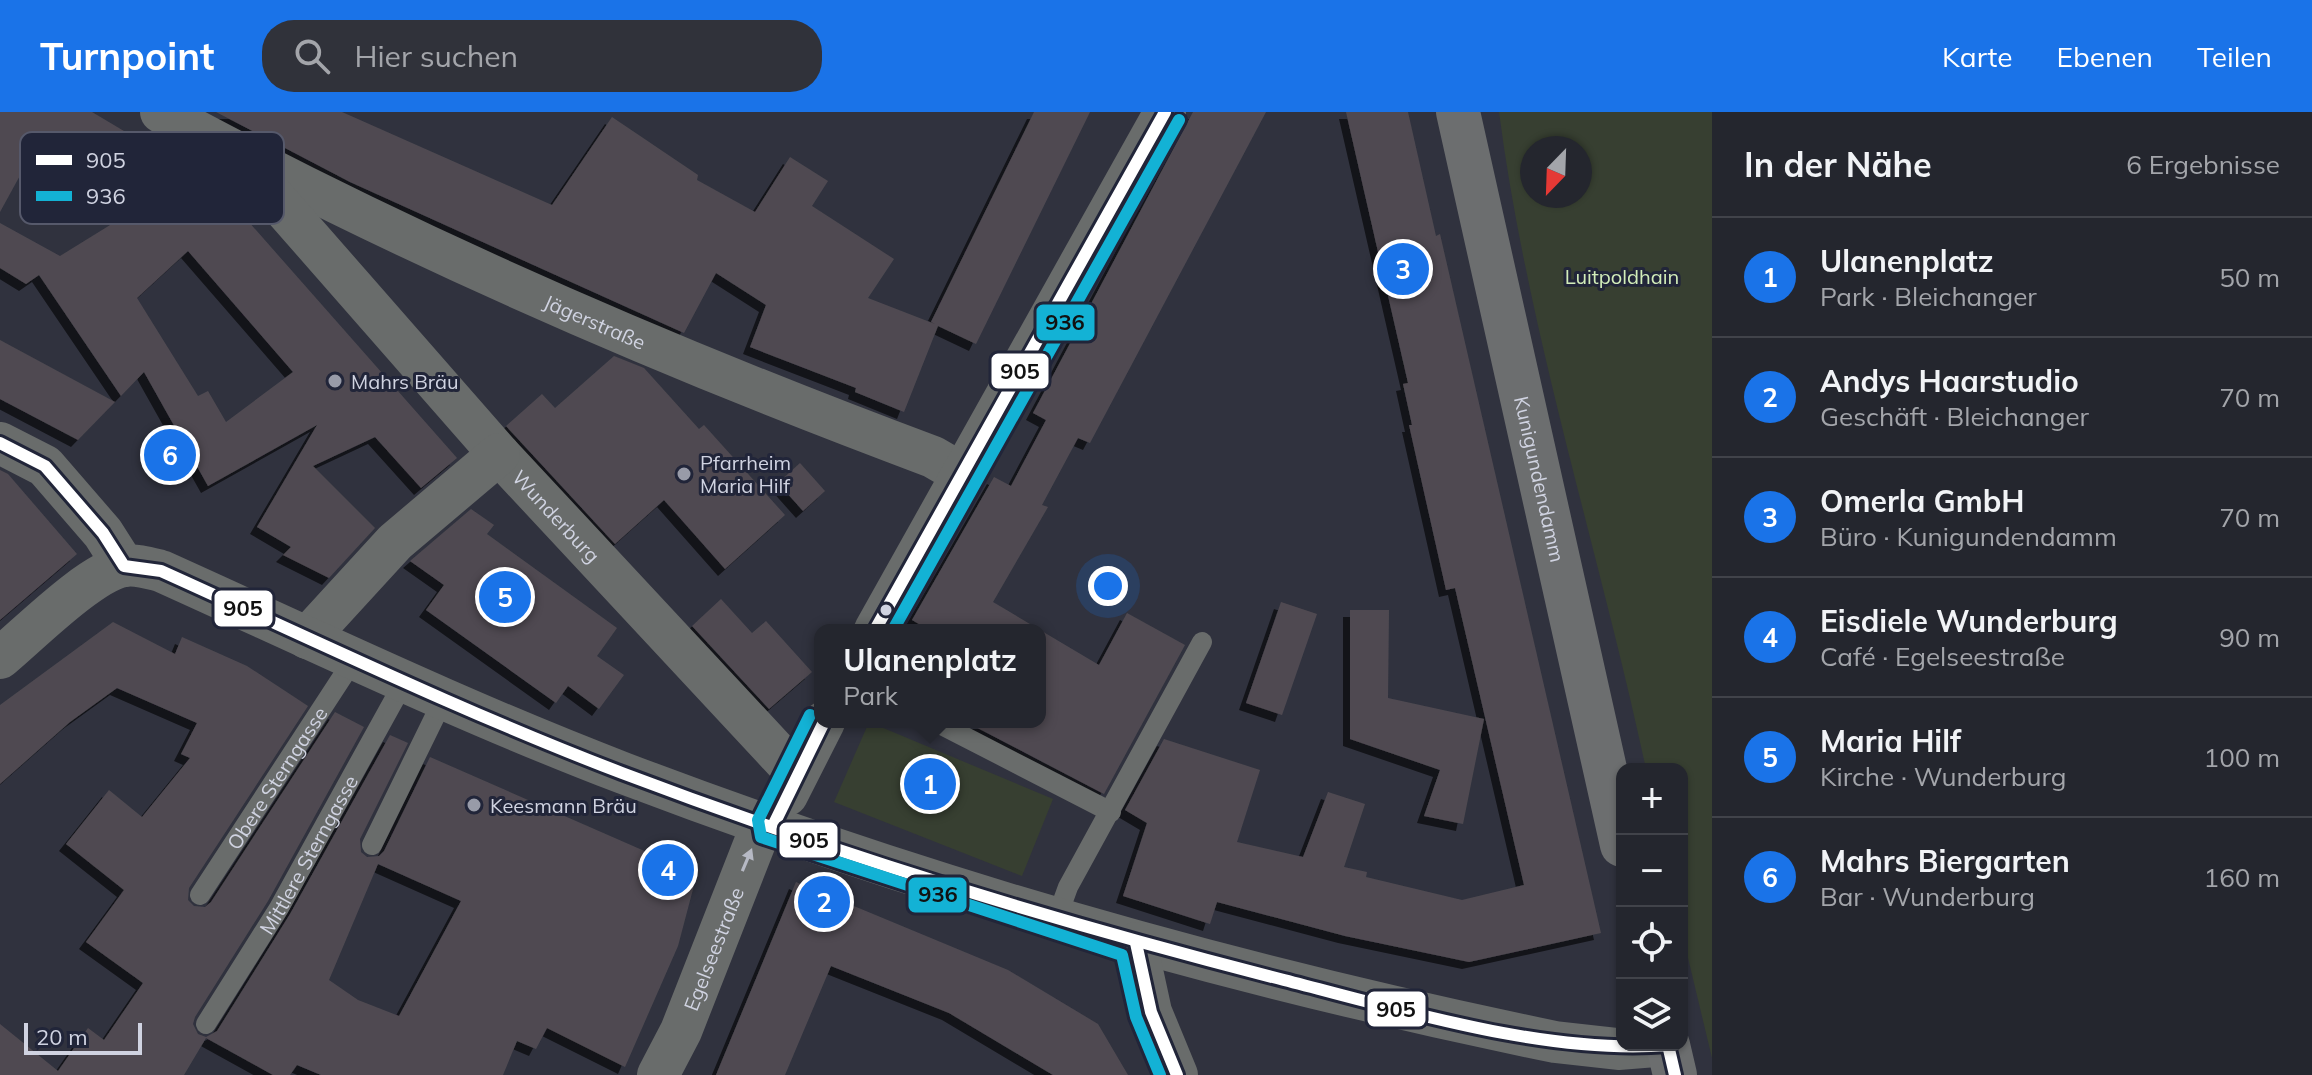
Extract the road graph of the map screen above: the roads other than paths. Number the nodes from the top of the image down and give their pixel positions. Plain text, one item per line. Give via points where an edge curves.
1 (161, 112) edge
2 (1165, 112) edge
3 (1458, 112) edge
4 (198, 132) edge
5 (284, 175) edge
6 (284, 209) edge
7 (0, 443) edge
8 (499, 454) junction
9 (964, 475) junction
10 (124, 566) junction
11 (878, 624) edge
12 (307, 638) junction
13 (1202, 642) dead end
14 (0, 658) edge
15 (354, 659) junction
16 (404, 682) junction
17 (443, 700) junction
18 (821, 728) edge
19 (948, 728) edge
20 (797, 774) junction
21 (1111, 812) junction
22 (768, 824) junction
23 (1620, 835) edge
24 (372, 845) dead end
25 (200, 895) dead end
26 (1056, 920) junction
27 (1136, 943) junction
28 (206, 1024) dead end
29 (1616, 1049) edge
30 (1669, 1051) edge
31 (658, 1075) edge
32 (1177, 1075) edge
33 (1675, 1075) edge

1 - 4 street, Jägerstraße
2 - 9 street
3 - 23 street, Kunigundendamm
5 - 9 street, Jägerstraße via 678,356 933,457
6 - 8 street, Jägerstraße
7 - 10 street via 45,466
8 - 12 street, Wunderburg via 395,542
8 - 20 street, Wunderburg
9 - 11 street
10 - 12 street via 161,571
10 - 14 street via 99,576
12 - 15 street
13 - 21 lane
15 - 16 street
15 - 25 lane, Obere Sterngasse
16 - 17 street
16 - 28 lane, Mittlere Sterngasse via 279,908
17 - 22 street via 624,774
17 - 24 lane
18 - 20 street, Egelseestraße
19 - 21 lane
20 - 22 street, Egelseestraße
21 - 26 lane via 1068,887
22 - 26 street
31 -> 22 street, Egelseestraße
26 - 27 street
27 - 29 street via 1555,1042
27 - 32 street via 1151,1012
30 - 33 street

